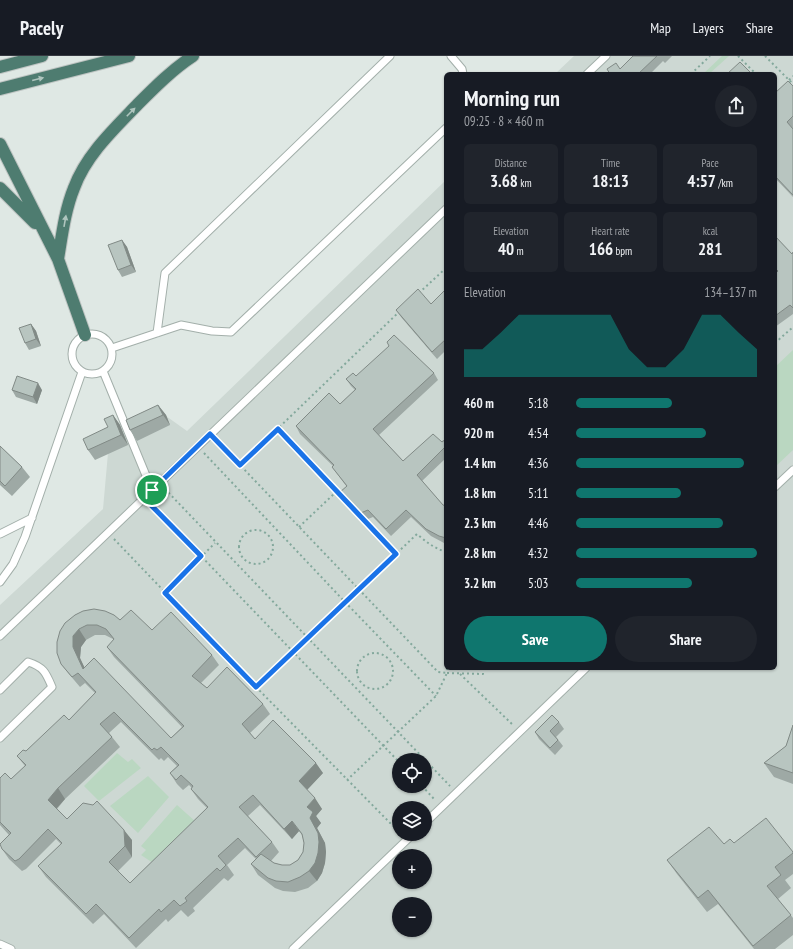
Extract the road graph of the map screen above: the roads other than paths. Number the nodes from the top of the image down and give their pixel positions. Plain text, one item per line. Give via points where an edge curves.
1 (42, 56) edge
2 (129, 56) edge
3 (193, 56) edge
4 (390, 56) edge
5 (451, 56) edge
6 (606, 56) edge
7 (0, 67) edge
8 (462, 72) edge
9 (590, 72) edge
10 (0, 89) edge
11 (444, 130) edge
12 (0, 144) edge
13 (0, 188) edge
14 (444, 211) edge
15 (44, 233) junction
16 (58, 259) junction
17 (157, 333) junction
18 (85, 335) junction
19 (112, 348) junction
20 (103, 371) junction
21 (82, 372) junction
22 (793, 470) edge
23 (777, 485) edge
24 (152, 490) junction
25 (32, 518) junction
26 (0, 534) edge
27 (0, 582) edge
28 (0, 636) edge
29 (584, 670) edge
30 (0, 690) edge
31 (0, 738) edge
32 (432, 816) edge
33 (406, 841) edge
34 (0, 944) edge
35 (11, 949) edge
36 (294, 949) edge

1 - 7 highway
10 -> 2 highway
16 -> 3 highway via 65,216 74,187 87,163 118,124 161,81
4 - 17 lane via 165,273
5 - 8 lane
6 - 9 lane
11 - 17 lane via 231,332 212,331 181,324
12 - 15 highway
13 - 15 highway
14 - 24 lane
15 - 16 highway
16 - 18 highway
17 - 19 lane
18 - 19 lane via 98,334 109,342
18 - 21 lane via 79,338 72,349 73,362
19 - 20 lane via 111,361
20 - 21 lane via 92,374
20 - 24 lane
21 - 25 lane
22 - 23 lane
24 - 28 lane
25 - 26 lane
25 - 27 lane via 13,564
29 - 32 lane
30 - 31 lane via 28,662 38,665 52,687
33 - 36 lane
34 - 35 lane

